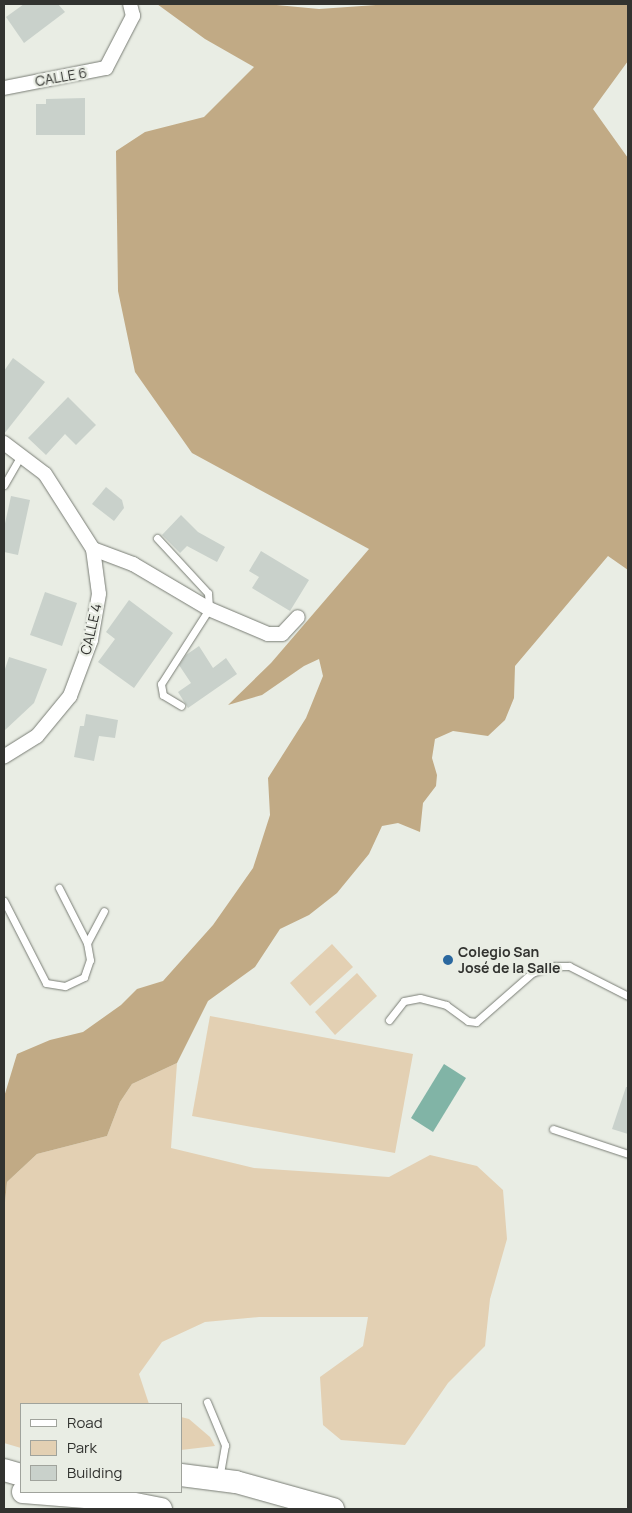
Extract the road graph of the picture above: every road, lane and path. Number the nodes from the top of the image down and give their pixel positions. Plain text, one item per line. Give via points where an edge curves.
1 (130, 4) edge
2 (4, 88) edge
3 (4, 444) edge
4 (21, 455) junction
5 (4, 485) edge
6 (157, 538) dead end
7 (93, 549) junction
8 (209, 608) junction
9 (298, 617) dead end
10 (181, 706) dead end
11 (4, 757) edge
12 (59, 888) dead end
13 (4, 901) edge
14 (104, 910) dead end
15 (87, 944) junction
16 (628, 996) edge
17 (389, 1020) dead end
18 (553, 1129) dead end
19 (628, 1154) edge
20 (207, 1402) dead end
21 (4, 1470) edge
22 (20, 1475) edge
23 (182, 1475) edge
24 (228, 1480) junction
25 (4, 1488) edge
26 (20, 1492) edge
27 (35, 1493) edge
28 (303, 1506) edge
29 (161, 1509) edge
30 (333, 1509) edge

1 - 2 street, CALLE 6 via 133,16 106,68
3 - 4 street, CALLE 4
4 - 5 lane
4 - 7 street, CALLE 4 via 45,474
6 - 8 lane via 204,585
7 - 8 street via 132,564
7 - 11 street, CALLE 4 via 99,594 91,640 70,696 38,736
8 - 9 street via 276,635 282,634
8 - 10 lane via 161,684 163,695
12 - 15 lane
13 - 15 lane via 46,983 65,986 84,977 90,960
14 - 15 lane
16 - 17 lane via 569,966 552,966 532,973 476,1022 468,1021 446,1005 420,998 404,1001
18 - 19 lane
20 - 24 lane via 225,1445
21 - 22 main road
23 - 24 main road
24 - 28 main road
25 - 26 main road
27 - 29 main road via 110,1499
28 - 30 main road

